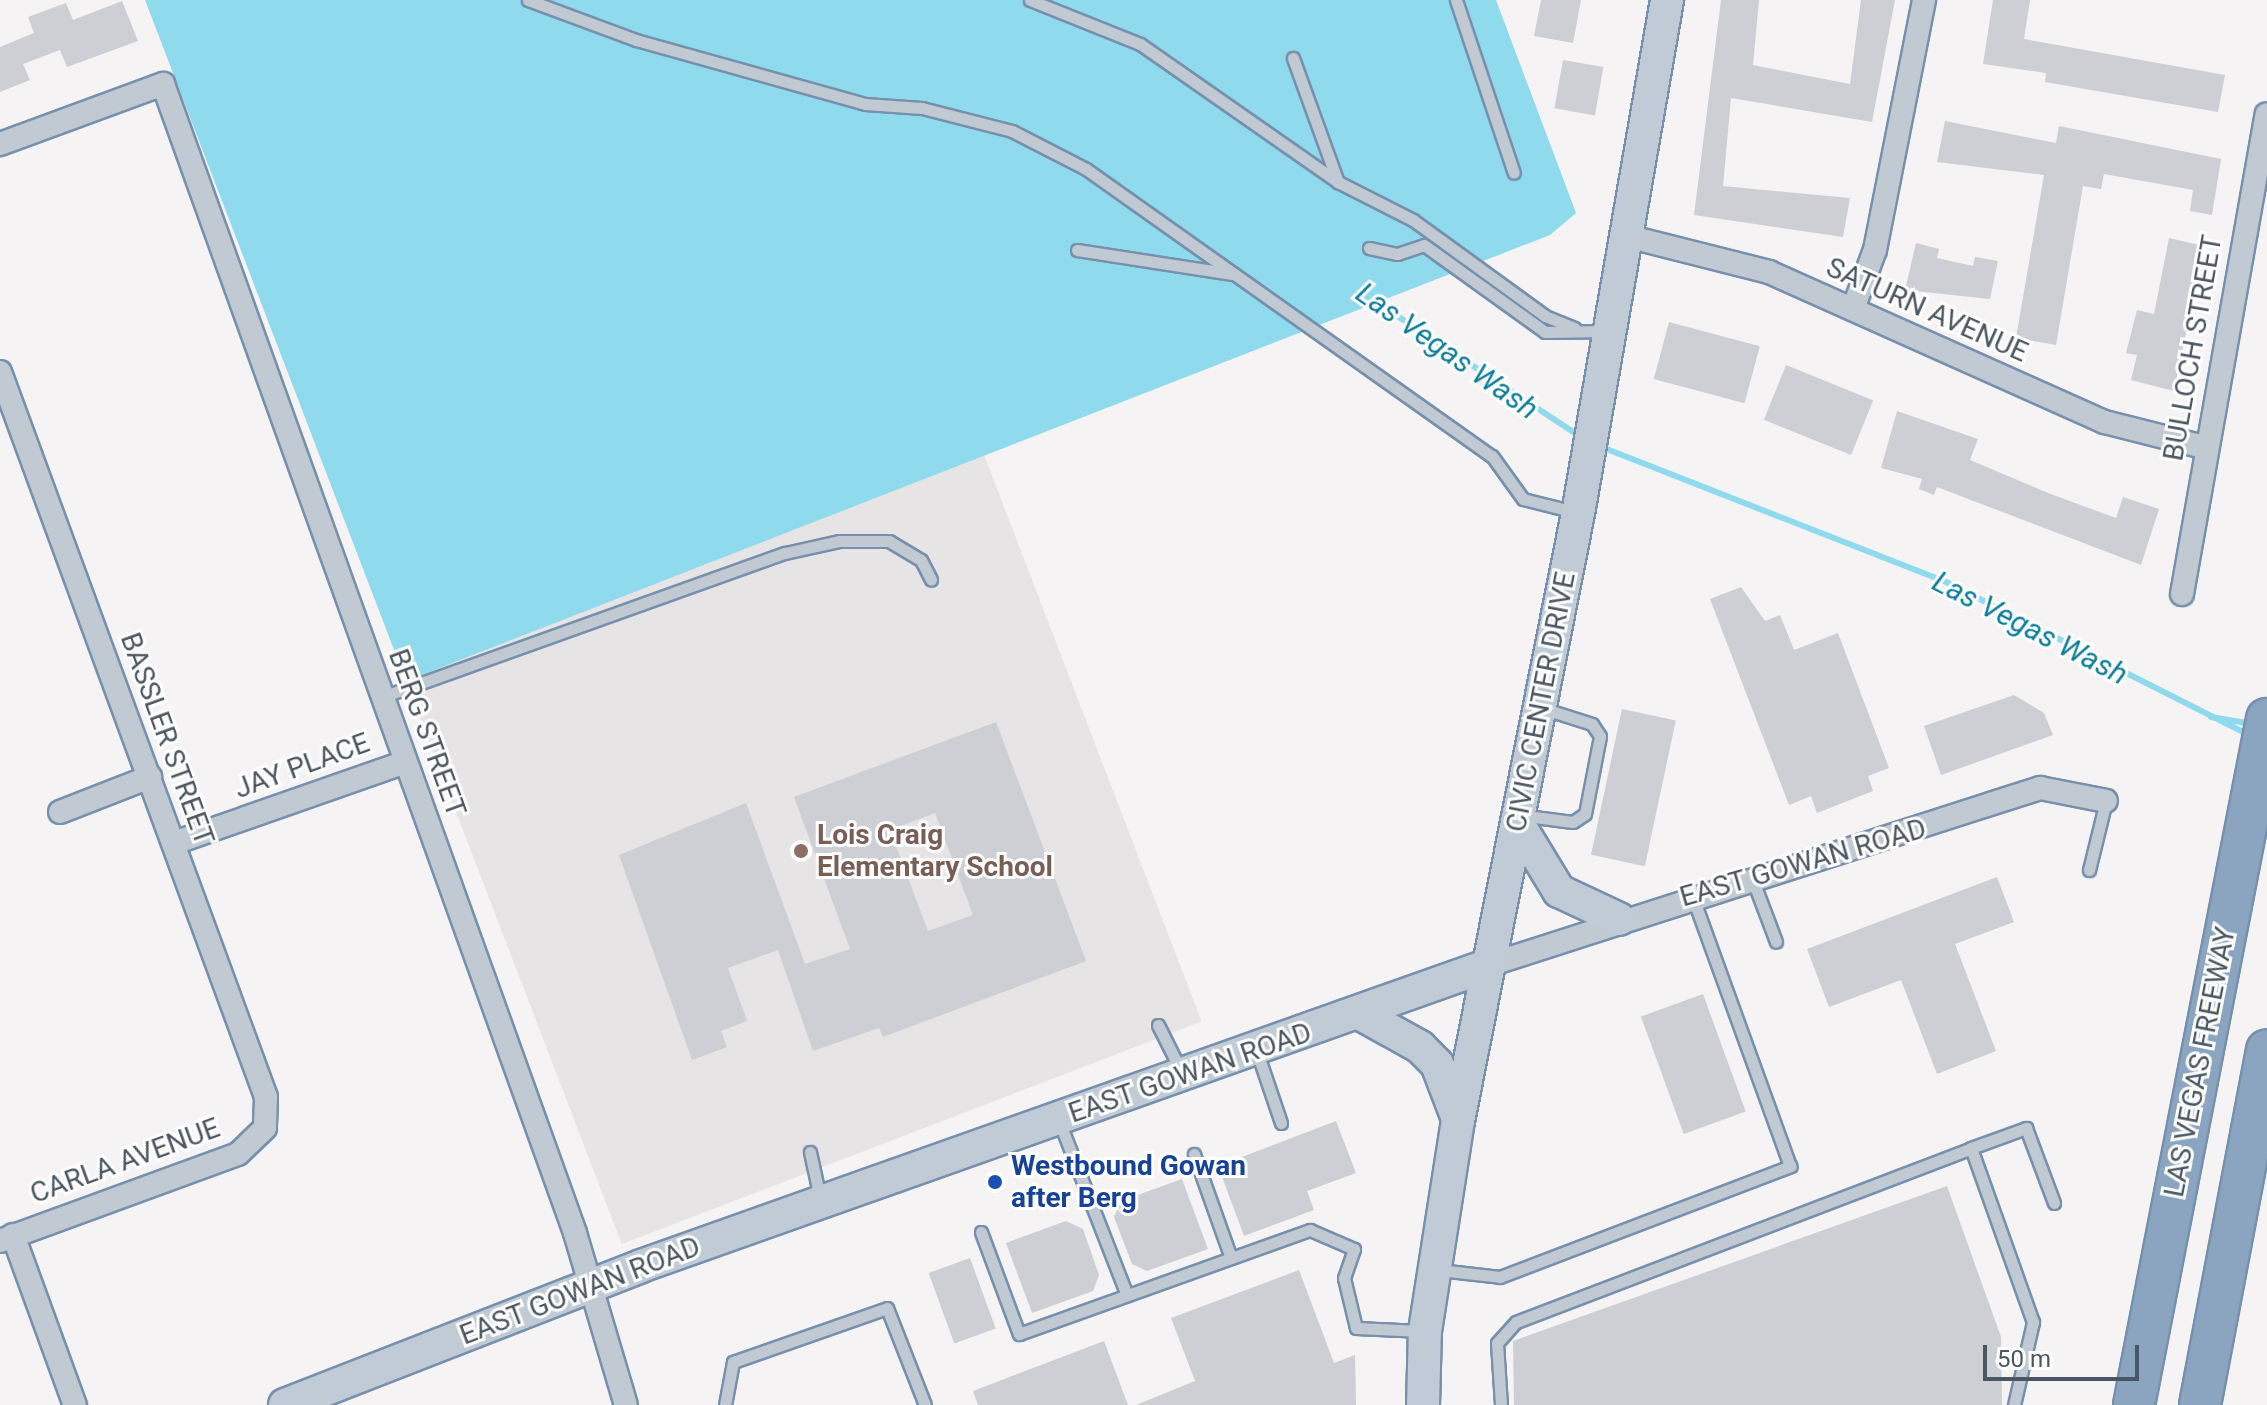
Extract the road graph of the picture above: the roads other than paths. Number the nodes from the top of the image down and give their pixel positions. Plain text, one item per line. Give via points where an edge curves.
1 (528, 0) edge
2 (1030, 0) edge
3 (1456, 0) edge
4 (1667, 0) edge
5 (1924, 0) edge
6 (1293, 58) dead end
7 (2267, 114) edge
8 (0, 144) edge
9 (1514, 173) dead end
10 (1338, 182) junction
11 (1623, 235) junction
12 (1369, 248) dead end
13 (1077, 250) dead end
14 (1237, 275) junction
15 (1853, 309) junction
16 (1575, 328) junction
17 (1609, 331) junction
18 (0, 372) edge
19 (2204, 447) junction
20 (1578, 510) junction
21 (931, 580) dead end
22 (2182, 594) dead end
23 (382, 697) junction
24 (1540, 707) junction
25 (2267, 719) edge
26 (405, 762) junction
27 (150, 777) junction
28 (2106, 801) joint
29 (60, 812) dead end
30 (1518, 819) junction
31 (174, 843) junction
32 (2089, 870) dead end
33 (1752, 878) junction
34 (1692, 895) junction
35 (1619, 919) junction
36 (1776, 942) dead end
37 (1489, 965) junction
38 (1359, 1013) junction
39 (1158, 1025) dead end
40 (2267, 1050) edge
41 (1256, 1051) junction
42 (1183, 1075) junction
43 (1058, 1119) junction
44 (1458, 1121) junction
45 (1281, 1123) dead end
46 (265, 1128) joint
47 (1971, 1148) junction
48 (810, 1152) dead end
49 (1194, 1154) dead end
50 (821, 1202) junction
51 (2054, 1203) dead end
52 (981, 1232) dead end
53 (6, 1238) edge
54 (1231, 1258) junction
55 (1434, 1269) junction
56 (589, 1285) junction
57 (1127, 1295) junction
58 (1425, 1331) junction
59 (75, 1405) edge
60 (285, 1405) edge
61 (626, 1405) edge
62 (725, 1405) edge
63 (925, 1405) edge
64 (1423, 1405) edge
65 (1501, 1405) edge
66 (2014, 1405) edge
67 (2134, 1405) edge
68 (2200, 1405) edge

1 - 14 lane via 636,40 865,104 922,108 1012,131 1086,169
2 - 10 lane via 1140,44
3 - 9 lane
4 - 11 street, CIVIC CENTER DRIVE
5 - 15 street via 1875,250
6 - 10 lane
7 - 19 street, BULLOCH STREET
8 - 23 street, BERG STREET via 163,84
10 - 16 lane via 1413,220 1545,316
11 - 15 street, SATURN AVENUE via 1769,272
11 - 17 street, CIVIC CENTER DRIVE
12 - 16 lane via 1397,254 1424,245 1545,332
13 - 14 lane
14 - 20 lane via 1492,456 1523,499
15 - 19 street, SATURN AVENUE via 2105,422
16 - 17 lane
17 - 20 street, CIVIC CENTER DRIVE
18 - 27 street, BASSLER STREET
19 - 22 street, BULLOCH STREET
20 - 24 street, CIVIC CENTER DRIVE
21 - 23 lane via 921,560 889,541 839,541 769,558
23 - 26 street, BERG STREET
24 - 30 street, CIVIC CENTER DRIVE
24 - 30 lane via 1576,717 1600,736 1585,814 1573,822
25 - 67 highway, LAS VEGAS FREEWAY
26 - 31 street, JAY PLACE
26 - 56 street, BERG STREET
27 - 29 street
27 - 31 street, BASSLER STREET
28 - 32 lane
28 - 33 street, EAST GOWAN ROAD via 2040,788
30 - 35 street via 1559,891
30 - 37 street, CIVIC CENTER DRIVE
31 - 46 street, BASSLER STREET via 266,1097
33 - 34 street, EAST GOWAN ROAD
33 - 36 lane
34 - 35 street, EAST GOWAN ROAD
34 - 55 lane via 1790,1166 1500,1277
35 - 37 street, EAST GOWAN ROAD
37 - 38 street, EAST GOWAN ROAD
37 - 44 street, CIVIC CENTER DRIVE
38 - 41 street, EAST GOWAN ROAD
38 - 44 street via 1420,1047 1437,1064
39 - 42 lane
40 - 68 highway
41 - 42 street, EAST GOWAN ROAD
41 - 45 lane
42 - 43 street, EAST GOWAN ROAD
43 - 50 street, EAST GOWAN ROAD
43 - 57 lane
44 - 55 street, CIVIC CENTER DRIVE
46 - 53 street, CARLA AVENUE via 238,1154
47 - 51 lane via 2026,1128
47 - 65 lane via 1516,1322 1497,1343
47 - 66 lane via 2033,1322
48 - 50 lane
49 - 54 lane
50 - 56 street, EAST GOWAN ROAD
52 - 57 lane via 1019,1334
53 - 59 street
54 - 57 lane
54 - 58 lane via 1310,1230 1354,1249 1344,1278 1356,1328
55 - 58 street, CIVIC CENTER DRIVE
56 - 60 street, EAST GOWAN ROAD
56 - 61 street, BERG STREET
58 - 64 street, CIVIC CENTER DRIVE
62 - 63 lane via 733,1362 887,1308

